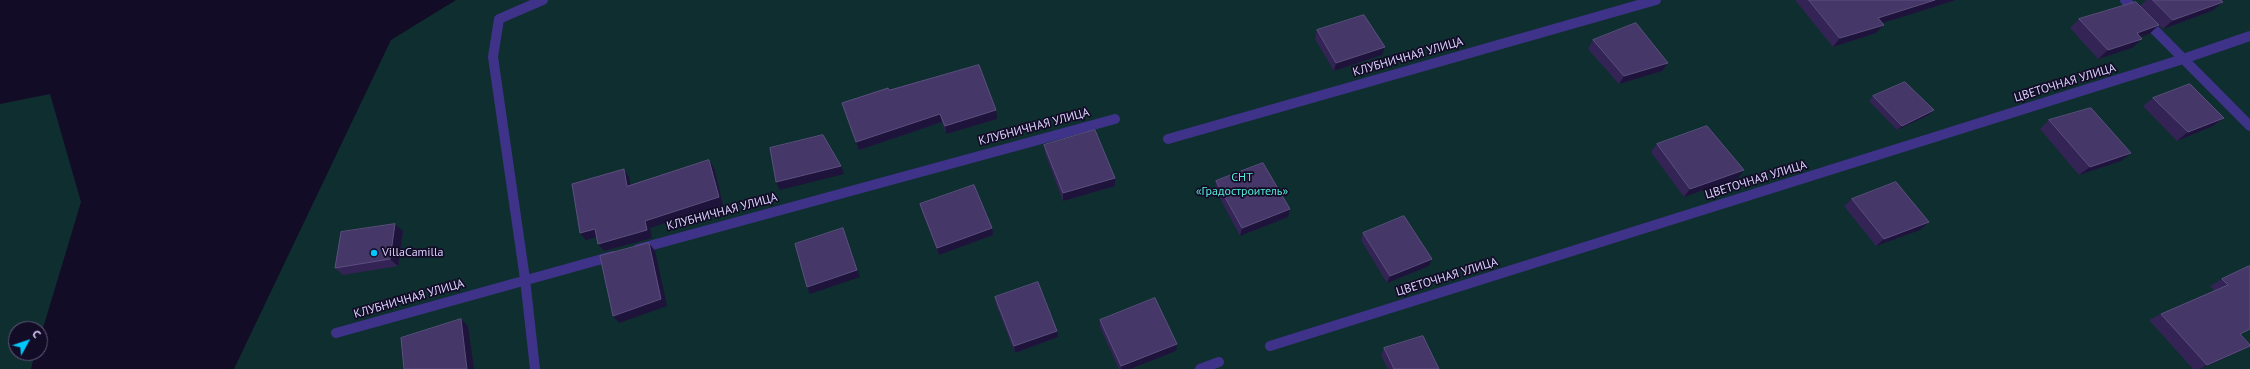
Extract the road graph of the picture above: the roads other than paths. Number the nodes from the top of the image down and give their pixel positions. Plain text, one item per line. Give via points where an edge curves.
1 (543, 0) edge
2 (1656, 0) edge
3 (2125, 0) edge
4 (2250, 36) edge
5 (2183, 59) junction
6 (1115, 119) dead end
7 (2250, 126) edge
8 (1168, 139) dead end
9 (526, 279) junction
10 (336, 333) dead end
11 (1270, 346) dead end
12 (1219, 362) dead end
13 (535, 369) edge
14 (1200, 369) edge

1 - 9 street via 500,20 493,57
2 - 8 street, КЛУБНИЧНАЯ УЛИЦА
3 - 5 street
4 - 5 street, ЦВЕТОЧНАЯ УЛИЦА
5 - 7 street
5 - 11 street, ЦВЕТОЧНАЯ УЛИЦА
6 - 9 street, КЛУБНИЧНАЯ УЛИЦА
9 - 10 street, КЛУБНИЧНАЯ УЛИЦА
9 - 13 street
12 - 14 street

